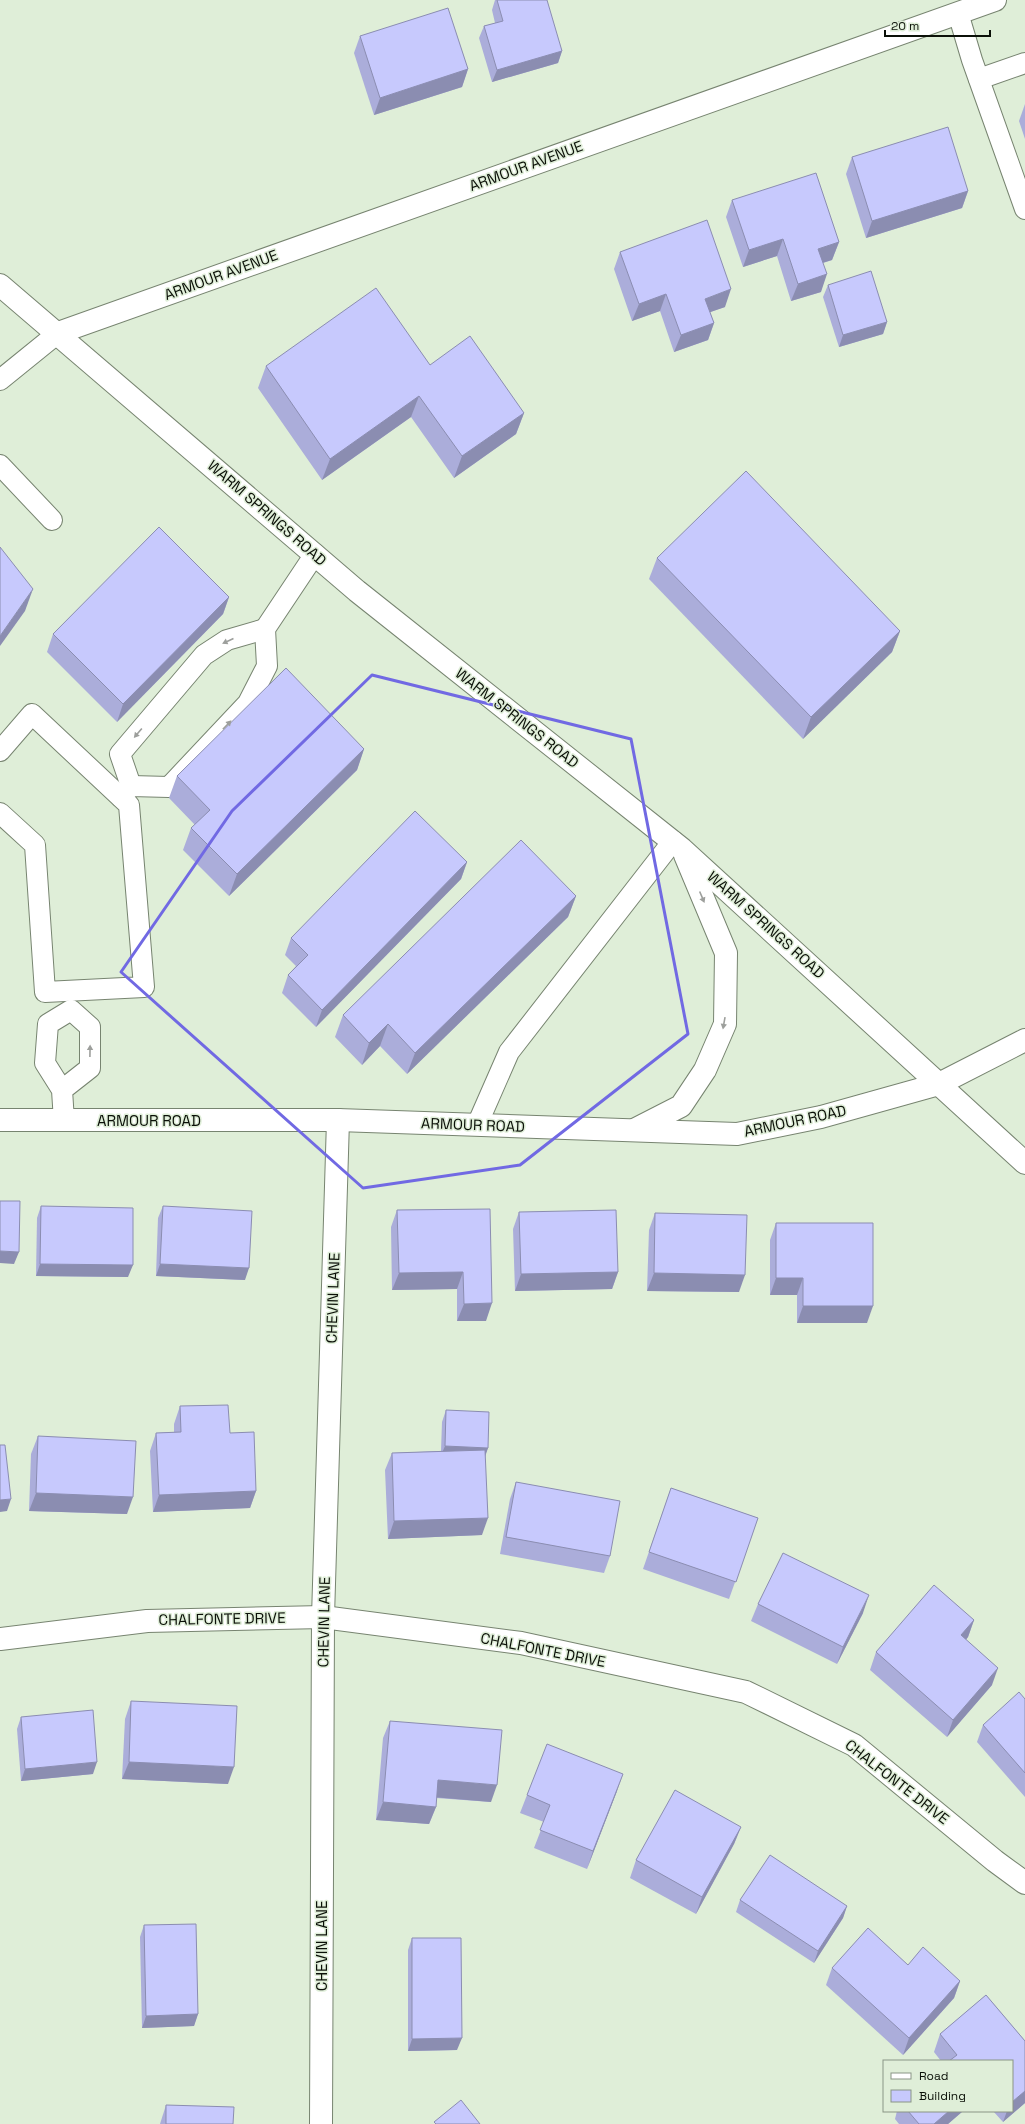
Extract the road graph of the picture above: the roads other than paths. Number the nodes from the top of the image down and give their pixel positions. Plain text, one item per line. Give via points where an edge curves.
1 (995, 0) edge
2 (958, 13) junction
3 (1025, 63) edge
4 (979, 79) junction
5 (1025, 209) edge
6 (0, 284) edge
7 (58, 333) junction
8 (0, 380) edge
9 (0, 465) edge
10 (52, 520) dead end
11 (315, 554) junction
12 (265, 630) junction
13 (0, 751) edge
14 (126, 792) junction
15 (0, 813) edge
16 (677, 845) junction
17 (70, 1001) junction
18 (1025, 1040) edge
19 (939, 1084) junction
20 (62, 1090) junction
21 (0, 1120) edge
22 (338, 1120) junction
23 (64, 1121) junction
24 (477, 1125) junction
25 (634, 1130) junction
26 (1025, 1163) edge
27 (323, 1617) junction
28 (0, 1640) edge
29 (1025, 1883) edge
30 (321, 2124) edge

1 - 2 street, ARMOUR AVENUE
2 - 4 lane
2 - 7 street, ARMOUR AVENUE
3 - 4 lane
4 - 5 lane
6 - 7 street, WARM SPRINGS ROAD
7 - 8 lane
7 - 11 street, WARM SPRINGS ROAD
9 - 10 lane
11 - 12 lane
11 - 16 street, WARM SPRINGS ROAD via 363,596
12 -> 14 lane via 227,640 204,656 120,754
14 -> 12 lane via 169,787 248,703 267,666
13 - 14 lane via 32,714
14 - 17 lane via 144,987
15 - 17 lane via 35,845 45,992
16 - 19 street, WARM SPRINGS ROAD
16 - 24 lane via 509,1052
16 -> 25 street via 726,953 725,1024 705,1070 681,1106
17 - 20 lane via 48,1024 45,1064
20 -> 17 lane via 90,1068 90,1028
18 - 19 street, ARMOUR ROAD
19 - 25 street, ARMOUR ROAD via 821,1117 737,1134
19 - 26 street, WARM SPRINGS ROAD
20 - 23 lane
21 - 23 street, ARMOUR ROAD
22 - 23 street, ARMOUR ROAD
22 - 24 street, ARMOUR ROAD
22 - 27 street, CHEVIN LANE
24 - 25 street, ARMOUR ROAD
27 - 28 street, CHALFONTE DRIVE via 147,1620
27 - 29 street, CHALFONTE DRIVE via 521,1643 746,1692 854,1745
27 - 30 street, CHEVIN LANE

